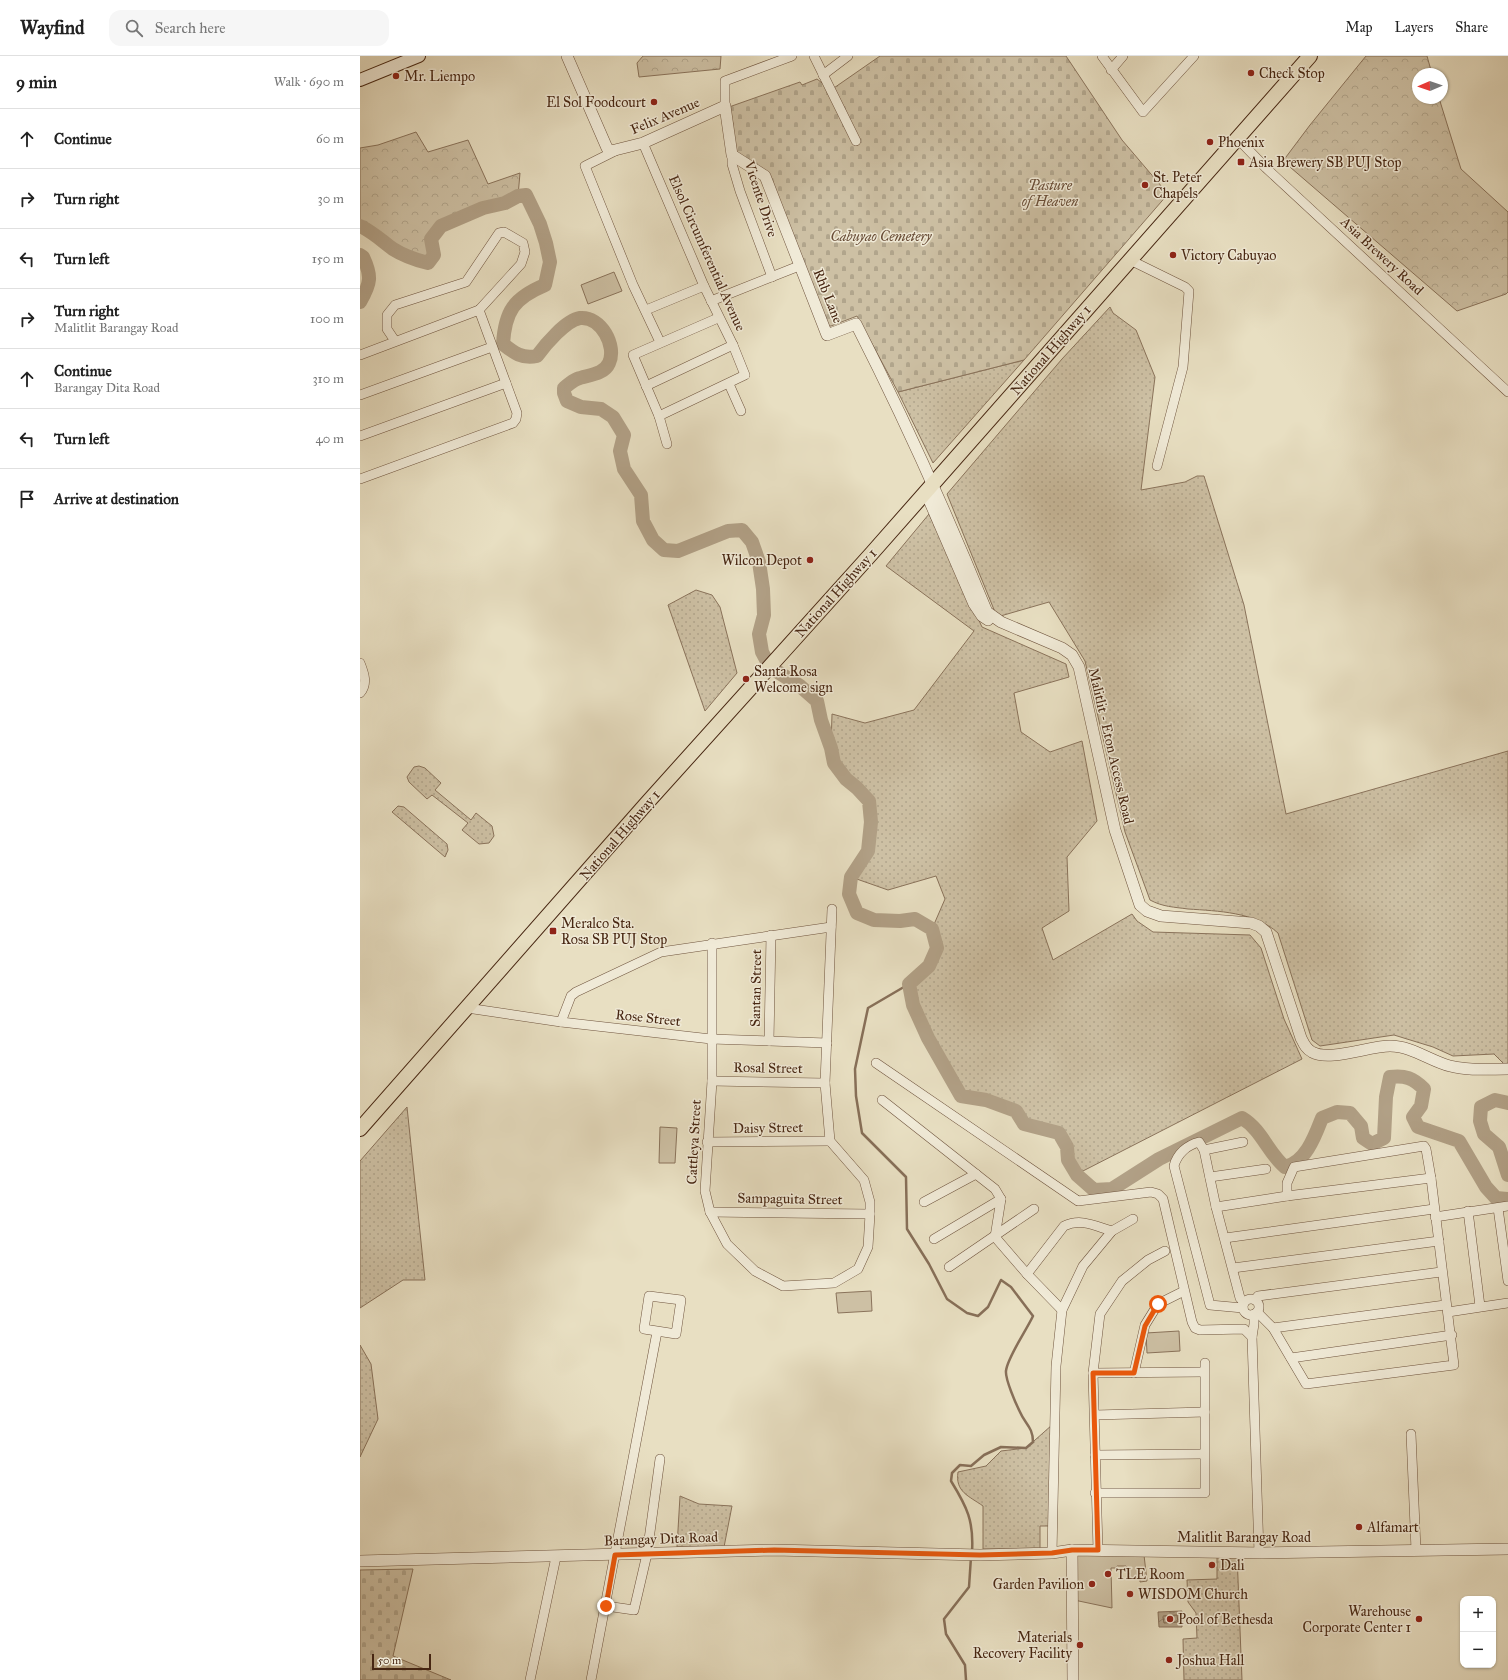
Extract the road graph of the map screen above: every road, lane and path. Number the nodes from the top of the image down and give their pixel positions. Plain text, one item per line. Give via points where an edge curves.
1 (419, 56) edge
2 (567, 56) edge
3 (792, 56) edge
4 (814, 56) edge
5 (848, 56) edge
6 (1102, 56) edge
7 (1123, 56) edge
8 (1194, 56) edge
9 (1310, 56) edge
10 (404, 59) edge
11 (1111, 70) junction
12 (824, 75) junction
13 (360, 80) edge
14 (725, 106) junction
15 (1237, 138) junction
16 (856, 141) dead end
17 (643, 143) junction
18 (615, 151) junction
19 (732, 155) junction
20 (1130, 260) junction
21 (800, 266) junction
22 (772, 277) junction
23 (704, 286) junction
24 (711, 301) junction
25 (480, 310) junction
26 (646, 310) junction
27 (718, 318) junction
28 (394, 341) junction
29 (660, 342) junction
30 (733, 345) junction
31 (492, 346) junction
32 (360, 355) edge
33 (506, 383) junction
34 (729, 384) junction
35 (646, 386) junction
36 (1508, 392) edge
37 (360, 395) edge
38 (741, 411) dead end
39 (660, 416) junction
40 (360, 436) edge
41 (667, 444) dead end
42 (1157, 466) dead end
43 (360, 479) edge
44 (930, 489) junction
45 (360, 663) edge
46 (360, 693) edge
47 (832, 909) dead end
48 (831, 927) junction
49 (771, 935) junction
50 (712, 944) junction
51 (468, 1008) junction
52 (561, 1022) junction
53 (711, 1040) junction
54 (769, 1041) junction
55 (827, 1043) junction
56 (876, 1063) dead end
57 (1508, 1069) edge
58 (712, 1081) junction
59 (825, 1083) junction
60 (882, 1100) dead end
61 (360, 1129) edge
62 (830, 1141) junction
63 (707, 1142) junction
64 (1243, 1142) dead end
65 (1204, 1150) junction
66 (1266, 1169) dead end
67 (976, 1174) junction
68 (1210, 1177) junction
69 (1431, 1178) junction
70 (1287, 1196) junction
71 (1001, 1199) junction
72 (924, 1202) dead end
73 (1508, 1206) edge
74 (1216, 1207) junction
75 (1498, 1208) junction
76 (1034, 1209) dead end
77 (1468, 1211) junction
78 (710, 1212) junction
79 (1435, 1213) junction
80 (870, 1214) junction
81 (1133, 1219) dead end
82 (1112, 1231) junction
83 (995, 1237) junction
84 (1225, 1238) junction
85 (934, 1240) dead end
86 (1439, 1241) junction
87 (1165, 1251) dead end
88 (949, 1267) dead end
89 (1233, 1268) junction
90 (1441, 1272) junction
91 (1027, 1274) junction
92 (1508, 1281) edge
93 (1184, 1291) junction
94 (1508, 1303) edge
95 (1480, 1306) junction
96 (1447, 1308) junction
97 (1062, 1310) junction
98 (1249, 1310) junction
99 (1273, 1328) junction
100 (1244, 1329) junction
101 (657, 1332) junction
102 (1452, 1335) junction
103 (1252, 1337) junction
104 (1291, 1358) junction
105 (1093, 1373) junction
106 (1134, 1373) junction
107 (1205, 1412) junction
108 (1095, 1415) junction
109 (1411, 1434) dead end
110 (1095, 1454) junction
111 (1204, 1454) junction
112 (660, 1459) dead end
113 (1096, 1493) junction
114 (1508, 1549) edge
115 (1072, 1550) junction
116 (1098, 1550) junction
117 (1416, 1550) junction
118 (1052, 1553) junction
119 (1260, 1553) junction
120 (647, 1554) junction
121 (615, 1555) junction
122 (980, 1555) joint
123 (556, 1557) junction
124 (360, 1561) edge
125 (606, 1606) junction
126 (530, 1680) edge
127 (591, 1680) edge
128 (1073, 1680) edge

1 - 10 main road
2 - 18 street via 607,148
3 - 14 street, Vicente Drive via 725,81
4 - 12 street
5 - 12 street
6 - 11 street
7 - 11 street
8 - 11 street via 1143,112
9 - 15 highway, National Highway 1
10 - 13 main road
12 - 16 street
14 - 17 street, Felix Avenue
14 - 19 street, Vicente Drive
15 - 20 highway, National Highway 1
15 - 36 street, Asia Brewery Road via 1266,168
17 - 18 street, Felix Avenue
17 - 23 street, Elsol Circumferential Avenue
18 - 26 street via 584,166 633,285
19 - 21 street, Rhb Lane via 765,176
19 - 22 street, Vicente Drive via 740,191
20 - 42 street via 1189,291 1183,367
20 - 44 highway, National Highway 1
21 - 22 street
21 - 44 street, Rhb Lane via 827,335 856,324 892,394
22 - 24 street
23 - 24 street, Elsol Circumferential Avenue
23 - 26 street
24 - 27 street, Elsol Circumferential Avenue
25 - 28 street
25 - 28 street via 521,264 525,252 523,244 504,232 499,233 466,282 395,305 387,315 387,329
25 - 31 street
26 - 29 street
27 - 29 street
27 - 30 street, Elsol Circumferential Avenue
28 - 32 street
29 - 35 street via 633,355
30 - 34 street, Elsol Circumferential Avenue via 745,374
30 - 35 street
31 - 33 street
31 - 37 street
33 - 40 street
33 - 43 street via 517,413 513,423
34 - 38 street
34 - 39 street
35 - 39 street
39 - 41 street
44 - 51 highway, National Highway 1
44 - 57 street, Malitlit - Eton Access Road via 955,548 987,612 1000,622 1062,648 1072,655 1079,667 1115,830 1140,905 1146,911 1161,916 1251,923 1260,926 1266,932 1301,1038 1305,1047 1312,1052 1328,1056 1375,1047 1403,1047 1451,1067 1469,1070
45 - 46 street via 365,683
47 - 48 street
48 - 49 street
48 - 55 street
49 - 50 street
49 - 54 street, Santan Street
50 - 52 street via 661,952 576,992 571,996
50 - 53 street, Cattleya Street
51 - 52 street, Rose Street
51 - 61 highway, National Highway 1
52 - 53 street, Rose Street
53 - 54 street, Rose Street
53 - 58 street, Cattleya Street
54 - 55 street, Rose Street
55 - 59 street
56 - 93 street via 1078,1201 1151,1192 1158,1194 1163,1199
58 - 59 street, Rosal Street
58 - 63 street, Cattleya Street
59 - 62 street
60 - 67 street
62 - 63 street, Daisy Street
62 - 80 street, Cattleya Street via 864,1180 870,1202
63 - 78 street, Cattleya Street via 705,1191
64 - 65 street
65 - 68 street
65 - 98 street via 1199,1142 1194,1144 1178,1155 1174,1166 1210,1305
66 - 68 street
67 - 71 street via 995,1189
67 - 72 street
68 - 74 street
69 - 70 street
69 - 70 street via 1426,1149 1420,1146 1294,1167 1287,1183
69 - 79 street
70 - 74 street
71 - 83 street
71 - 85 street
73 - 75 street
74 - 84 street
75 - 77 street
75 - 92 street
76 - 83 street
77 - 79 street
77 - 95 street
78 - 80 street, Sampaguita Street
78 - 80 street, Cattleya Street via 727,1244 755,1271 783,1286 834,1283 858,1269 868,1247
79 - 84 street
79 - 86 street
81 - 82 street
82 - 91 street via 1078,1221 1071,1222 1064,1226
82 - 97 street via 1083,1266
83 - 88 street
83 - 91 street
84 - 89 street
86 - 89 street
86 - 90 street
87 - 105 street via 1148,1260 1122,1281 1100,1314
89 - 98 street via 1240,1298
90 - 96 street
90 - 98 street via 1258,1296 1255,1300 1248,1299
91 - 97 street
93 - 100 street via 1196,1328
93 - 106 street via 1158,1304 1145,1326
94 - 95 street
95 - 96 street
96 - 99 street
96 - 102 street
97 - 118 street via 1056,1366
98 - 99 street
98 - 100 street
98 - 103 street via 1254,1324
99 - 104 street
100 - 103 street
101 - 101 street via 676,1334 680,1300 648,1296 644,1329
101 - 121 street
102 - 104 street
102 - 104 street via 1454,1365 1306,1384
103 - 119 street
105 - 106 street
105 - 108 street
106 - 107 street via 1204,1368
107 - 108 street
107 - 111 street
108 - 110 street
109 - 117 street
110 - 111 street
110 - 113 street
111 - 113 street via 1205,1492
112 - 120 street
113 - 116 street
114 - 117 street, Malitlit Barangay Road
115 - 116 street, Malitlit Barangay Road
115 - 118 street, Malitlit Barangay Road
115 - 128 street
116 - 119 street, Malitlit Barangay Road
117 - 119 street, Malitlit Barangay Road
118 - 122 street, Malitlit Barangay Road
120 - 121 street, Barangay Dita Road
120 - 122 street, Barangay Dita Road via 774,1550
120 - 125 street via 634,1610
121 - 123 street, Barangay Dita Road
121 - 125 street
123 - 124 street, Barangay Dita Road
123 - 126 street
125 - 127 street

